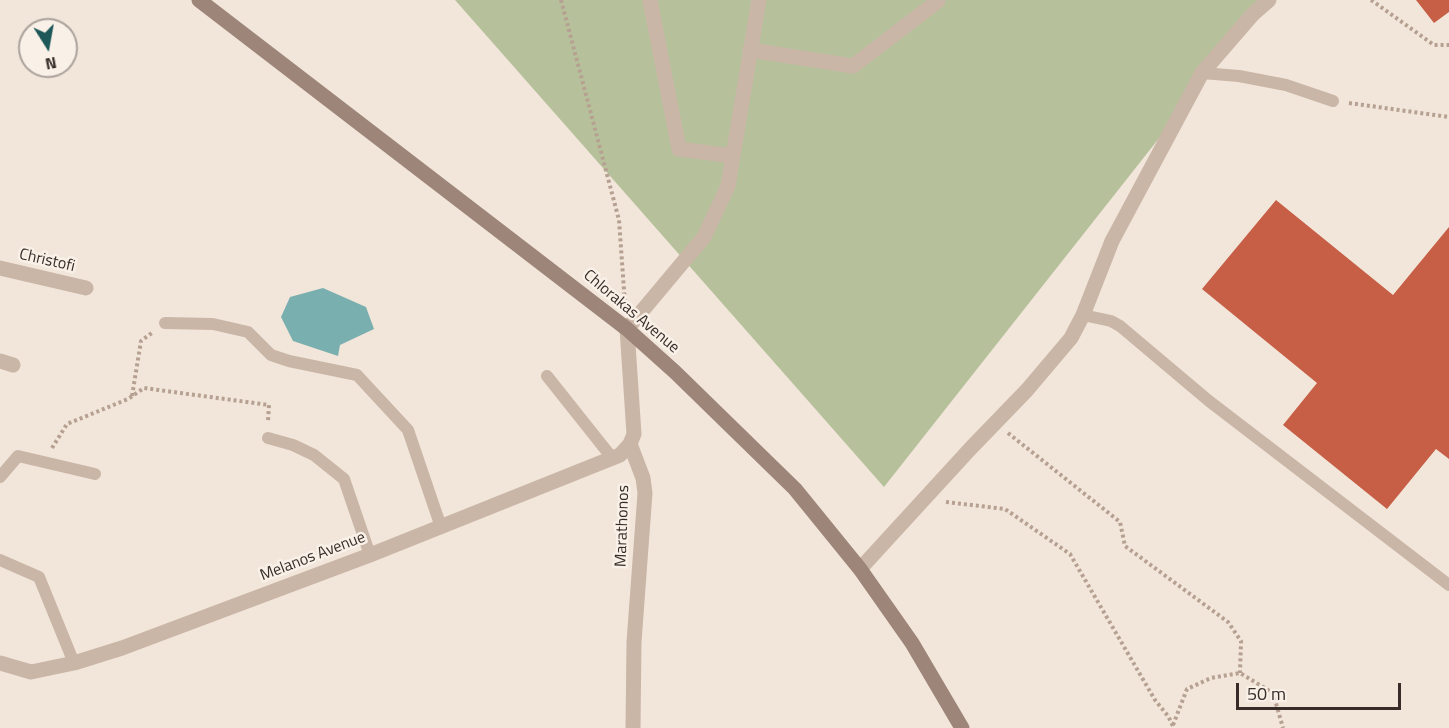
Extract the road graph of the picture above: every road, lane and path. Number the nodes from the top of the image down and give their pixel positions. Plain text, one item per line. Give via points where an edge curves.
1 (199, 0) edge
2 (561, 0) edge
3 (650, 0) edge
4 (759, 0) edge
5 (937, 0) edge
6 (1269, 0) edge
7 (1371, 0) edge
8 (1449, 45) edge
9 (750, 50) junction
10 (1202, 73) junction
11 (1333, 101) joint
12 (1449, 117) edge
13 (733, 156) junction
14 (0, 268) edge
15 (86, 288) dead end
16 (1083, 315) junction
17 (165, 323) joint
18 (627, 329) junction
19 (547, 376) dead end
20 (132, 397) junction
21 (996, 423) junction
22 (268, 438) joint
23 (630, 444) junction
24 (614, 459) junction
25 (43, 462) junction
26 (95, 474) dead end
27 (0, 477) edge
28 (924, 499) junction
29 (441, 527) junction
30 (370, 555) junction
31 (0, 560) edge
32 (861, 569) junction
33 (1449, 585) edge
34 (0, 663) edge
35 (74, 663) junction
36 (1240, 673) junction
37 (1174, 727) edge
38 (633, 728) edge
39 (962, 728) edge
40 (1283, 728) edge

1 - 18 main road, Chlorakas Avenue
2 - 18 path via 619,220
3 - 13 street via 680,149
4 - 9 street
5 - 9 street via 853,66
6 - 10 street
7 - 8 path via 1434,45
9 - 13 street
10 - 11 lane via 1286,85
10 - 16 street via 1112,241
11 - 12 path
13 - 18 street via 728,186 704,237
14 - 15 street, Christofi
16 - 21 street via 1071,338
16 - 33 lane via 1120,326 1209,401
17 - 20 path via 141,341
17 - 29 lane via 213,324 248,332 271,354 357,375 408,430
18 - 23 street, Marathonos via 634,434
18 - 32 main road, Chlorakas Avenue via 783,476
19 - 24 lane
20 - 22 path via 144,388 268,405
20 - 25 path via 67,424
21 - 28 street
21 - 36 path via 1120,522 1125,546 1227,622 1241,641
22 - 30 lane via 293,444 314,455 344,479
23 - 24 street, Melanos Avenue
23 - 38 street, Marathonos via 645,493 634,642
24 - 29 street, Melanos Avenue
25 - 26 lane
25 - 27 lane via 18,456
28 - 32 street
28 - 37 path via 1005,510 1071,554
29 - 30 street, Melanos Avenue
30 - 35 street, Melanos Avenue
31 - 35 lane via 39,576
32 - 39 main road, Chlorakas Avenue via 912,643
34 - 35 street, Melanos Avenue via 32,672
36 - 37 path via 1211,678 1187,689
36 - 40 path via 1274,693

